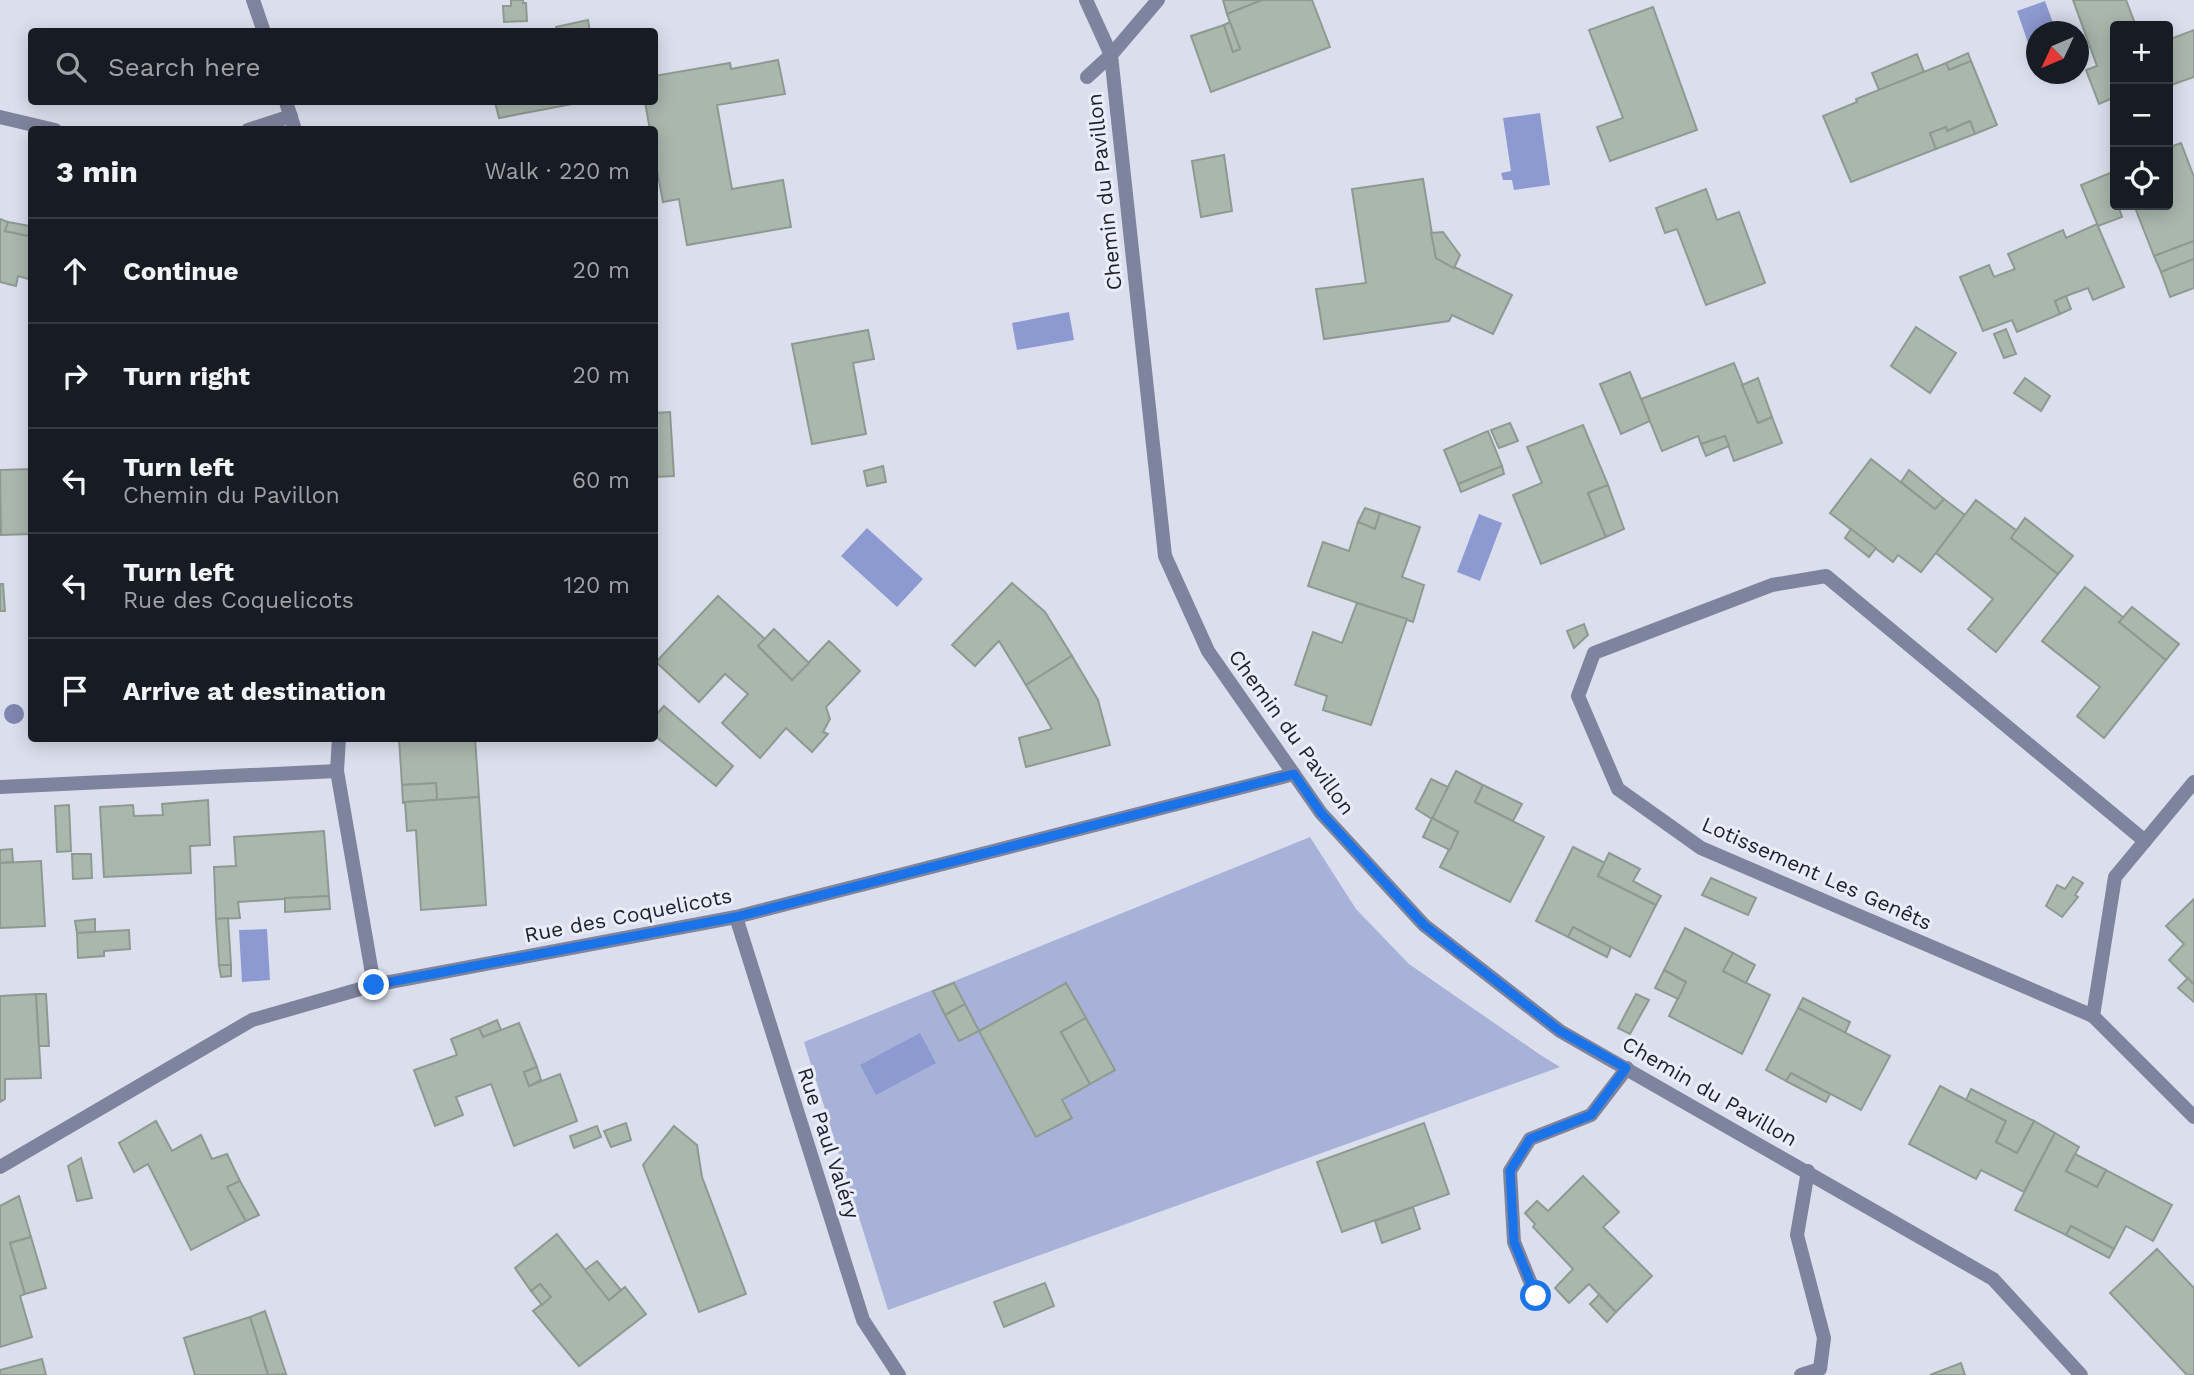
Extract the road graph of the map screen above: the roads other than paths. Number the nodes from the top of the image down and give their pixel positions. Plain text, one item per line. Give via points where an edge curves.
1 (254, 0) edge
2 (1086, 0) edge
3 (1158, 0) edge
4 (263, 28) edge
5 (1111, 55) junction
6 (1087, 77) dead end
7 (287, 105) edge
8 (0, 117) edge
9 (293, 123) edge
10 (38, 126) edge
11 (274, 126) edge
12 (339, 742) edge
13 (337, 771) junction
14 (1294, 774) junction
15 (2194, 782) edge
16 (0, 788) edge
17 (2145, 841) junction
18 (736, 917) junction
19 (374, 985) junction
20 (2093, 1016) junction
21 (1626, 1068) junction
22 (2194, 1117) edge
23 (0, 1167) edge
24 (1808, 1171) junction
25 (1536, 1296) dead end
26 (899, 1375) edge
27 (1801, 1375) edge
28 (2081, 1375) edge

1 - 4 street
2 - 5 street, Chemin du Pavillon
3 - 5 street
5 - 6 street
5 - 14 street, Chemin du Pavillon via 1165,556 1208,652
7 - 9 street
8 - 10 street
9 - 11 street
12 - 13 street
13 - 16 street
13 - 19 street
14 - 18 street, Rue des Coquelicots
14 - 21 street, Chemin du Pavillon via 1321,813 1424,925 1560,1031
15 - 17 street
17 - 20 street via 2115,877
17 - 20 street, Lotissement Les Genêts via 1826,576 1772,585 1594,653 1578,696 1618,789 1701,848
18 - 19 street, Rue des Coquelicots
18 - 26 street, Rue Paul Valéry via 863,1320
19 - 23 street, Rue des Coquelicots via 252,1020
20 - 22 street, Lotissement Les Genêts
21 - 24 street, Chemin du Pavillon
21 - 25 street via 1591,1115 1530,1139 1510,1171 1514,1242
24 - 27 street via 1797,1235 1824,1338 1820,1368
24 - 28 street, Chemin du Pavillon via 1993,1279

